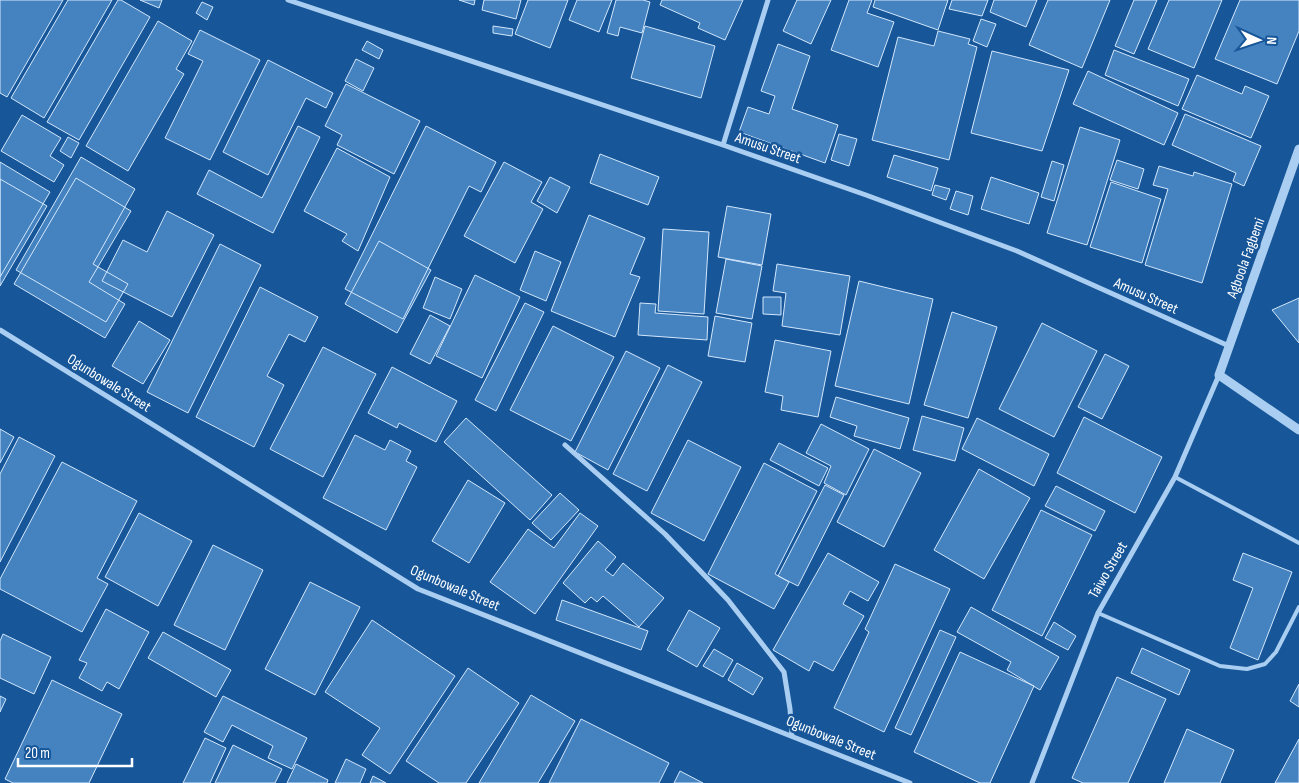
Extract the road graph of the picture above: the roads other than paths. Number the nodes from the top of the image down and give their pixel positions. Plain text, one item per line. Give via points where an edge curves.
1 (288, 0) edge
2 (768, 0) edge
3 (722, 145) junction
4 (1299, 149) edge
5 (0, 330) edge
6 (1229, 346) junction
7 (1219, 375) junction
8 (1299, 430) edge
9 (566, 445) dead end
10 (1175, 477) junction
11 (1299, 543) edge
12 (1299, 607) edge
13 (1098, 613) junction
14 (792, 736) junction
15 (910, 783) edge
16 (1032, 783) edge

1 - 3 street, Amusu Street
2 - 3 street
3 - 6 street, Amusu Street via 1017,251
4 - 6 street, Agboola Fagbemi
5 - 14 street, Ogunbowale Street via 418,589
6 - 7 street, Agboola Fagbemi
7 - 8 street
7 - 10 street, Taiwo Street
9 - 14 street via 664,534 728,600 784,672
10 - 11 lane
10 - 13 street, Taiwo Street
12 - 13 lane via 1276,652 1265,664 1247,669 1220,666
13 - 16 street, Taiwo Street
14 - 15 street, Ogunbowale Street

